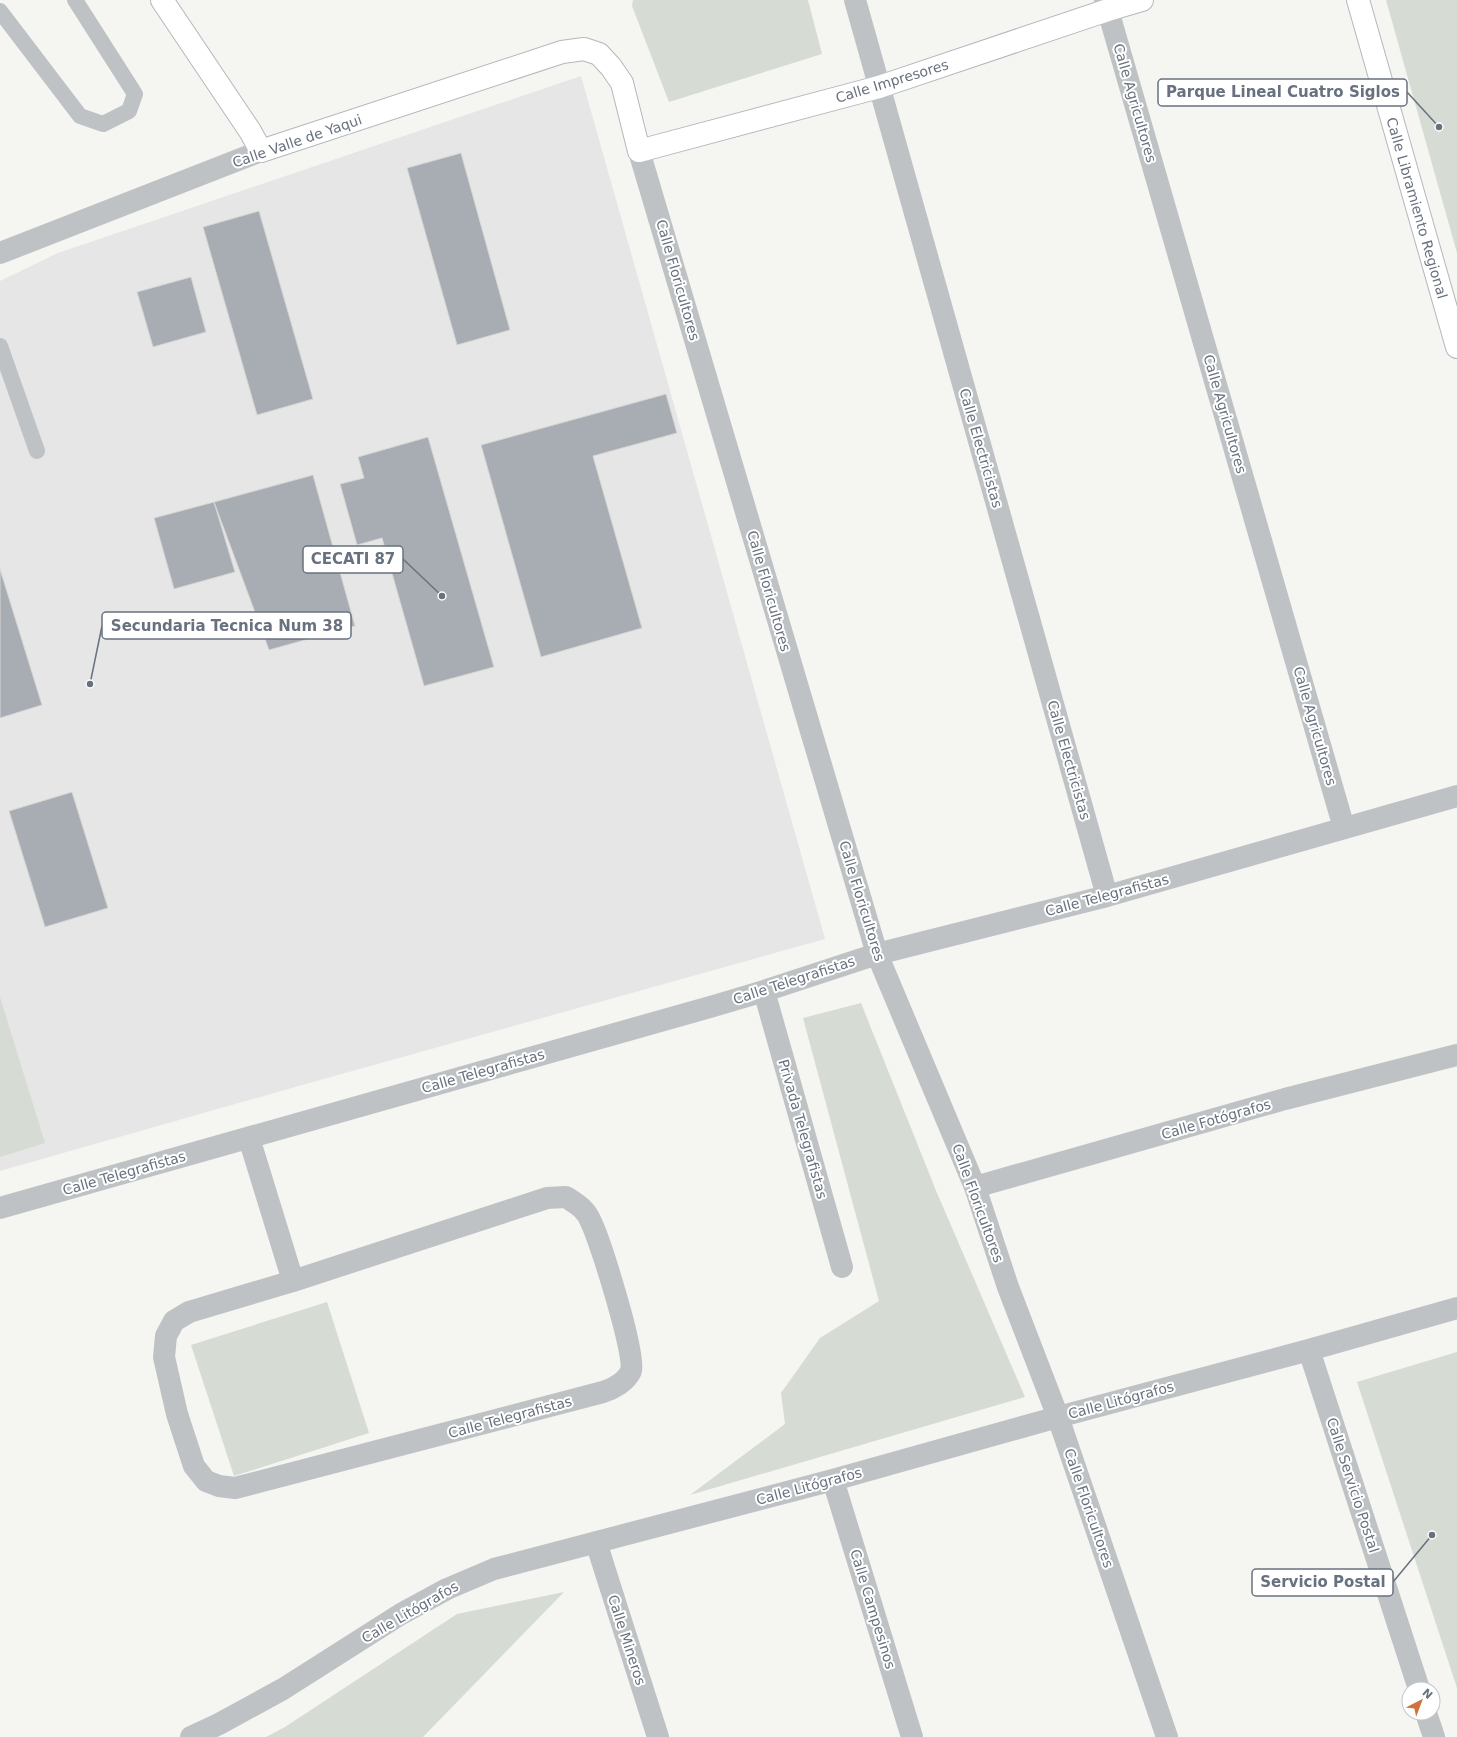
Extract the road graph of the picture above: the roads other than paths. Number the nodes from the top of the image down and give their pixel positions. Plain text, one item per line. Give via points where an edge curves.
1 (75, 0) edge
2 (162, 0) edge
3 (855, 0) edge
4 (1142, 0) edge
5 (1358, 0) edge
6 (1107, 5) edge
7 (0, 11) edge
8 (599, 54) joint
9 (880, 87) junction
10 (261, 151) junction
11 (640, 151) junction
12 (0, 253) edge
13 (0, 346) edge
14 (1457, 347) edge
15 (37, 451) dead end
16 (1457, 796) edge
17 (1344, 828) junction
18 (1107, 896) junction
19 (877, 954) junction
20 (764, 991) junction
21 (1457, 1055) edge
22 (249, 1138) junction
23 (975, 1186) junction
24 (0, 1208) edge
25 (842, 1267) dead end
26 (293, 1281) junction
27 (1457, 1308) edge
28 (1309, 1350) junction
29 (1058, 1417) junction
30 (834, 1480) junction
31 (596, 1542) junction
32 (1416, 1681) edge
33 (1429, 1721) edge
34 (191, 1737) edge
35 (658, 1737) edge
36 (912, 1737) edge
37 (1167, 1737) edge
38 (1434, 1737) edge

1 - 7 lane via 135,94 129,111 103,124 80,116
2 - 10 street
3 - 9 street, Calle Electricistas
4 - 6 street, Calle Impresores
5 - 14 street, Calle Libramiento Regional
6 - 9 street, Calle Impresores
6 - 17 street, Calle Agricultores
8 - 10 street, Calle Valle de Yaqui via 584,49 562,52
8 - 11 street, Calle Floricultores via 622,83
9 - 11 street, Calle Impresores
9 - 18 street, Calle Electricistas
10 - 12 street, Calle Valle de Yaqui
11 - 19 street, Calle Floricultores
13 - 15 lane
16 - 17 street, Calle Telegrafistas
17 - 18 street, Calle Telegrafistas
18 - 19 street, Calle Telegrafistas
19 - 20 street, Calle Telegrafistas
19 - 23 street, Calle Floricultores
20 - 22 street, Calle Telegrafistas
20 - 25 street, Privada Telegrafistas
21 - 23 street, Calle Fotógrafos
22 - 24 street, Calle Telegrafistas
22 - 26 street
23 - 29 street, Calle Floricultores via 1008,1287
26 - 26 street, Calle Telegrafistas via 189,1312 174,1321 166,1336 164,1357 177,1414 194,1466 206,1481 236,1488 603,1392 624,1381 631,1370 632,1357 612,1282 591,1221 581,1206 566,1197 547,1198
27 - 28 street, Calle Litógrafos
28 - 29 street, Calle Litógrafos
28 - 32 street, Calle Servicio Postal
29 - 30 street, Calle Litógrafos
29 - 37 street, Calle Floricultores
30 - 31 street, Calle Litógrafos
30 - 36 street, Calle Campesinos
31 - 34 street, Calle Litógrafos via 494,1569 447,1589 401,1614 283,1690
31 - 35 street, Calle Mineros
33 - 38 street

